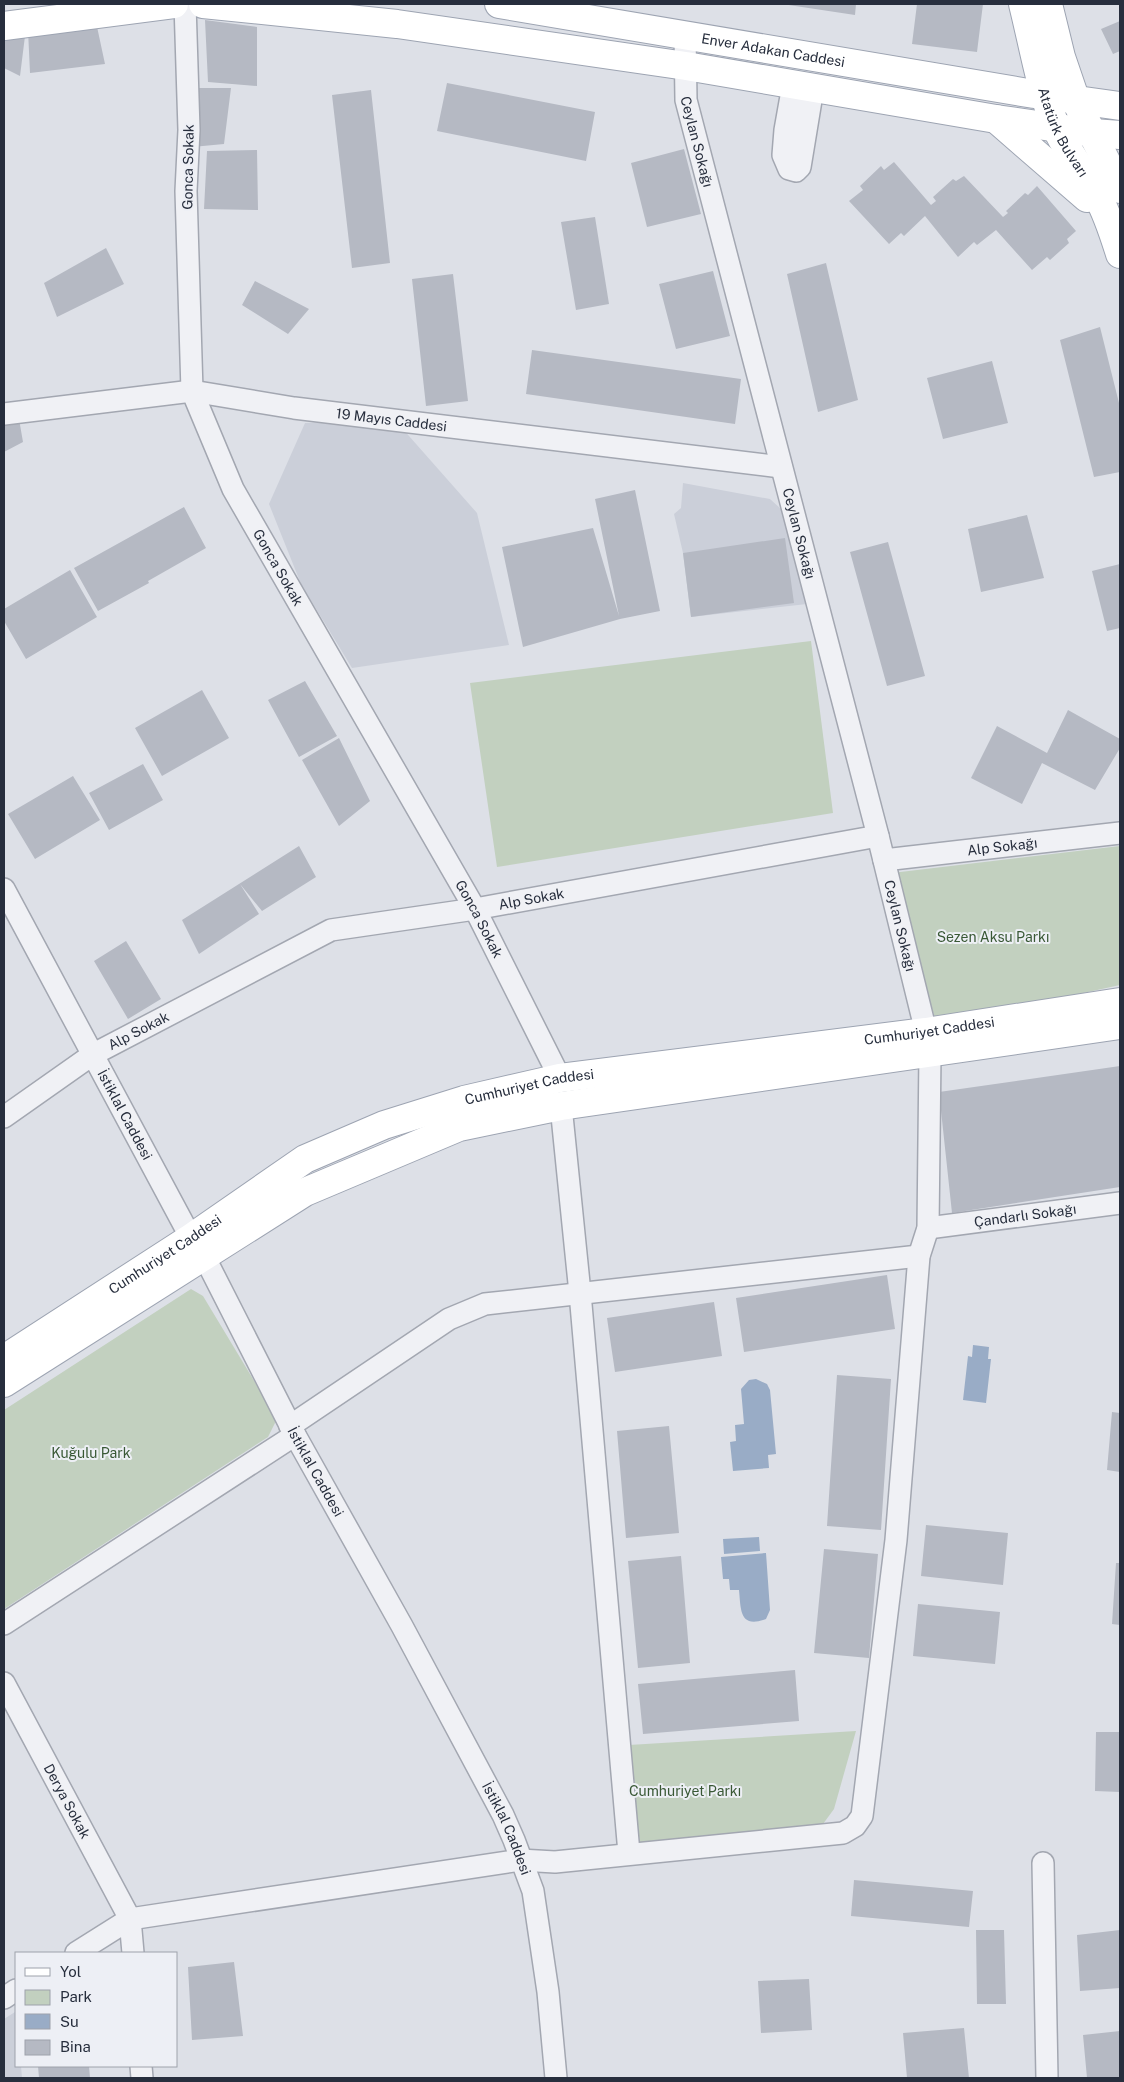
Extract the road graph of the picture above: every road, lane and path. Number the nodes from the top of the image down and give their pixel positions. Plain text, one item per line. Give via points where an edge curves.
1 (174, 4) edge
2 (186, 4) edge
3 (203, 4) edge
4 (499, 4) edge
5 (1023, 4) edge
6 (1048, 4) edge
7 (4, 26) edge
8 (685, 34) junction
9 (686, 66) junction
10 (1046, 96) junction
11 (1076, 101) junction
12 (1120, 106) edge
13 (996, 118) junction
14 (1056, 126) junction
15 (1093, 133) junction
16 (1120, 135) edge
17 (1120, 188) edge
18 (1106, 212) junction
19 (1120, 254) edge
20 (192, 391) junction
21 (4, 414) edge
22 (781, 467) junction
23 (1120, 833) edge
24 (878, 836) junction
25 (884, 860) junction
26 (4, 889) edge
27 (475, 909) junction
28 (1120, 1002) edge
29 (1120, 1025) edge
30 (928, 1042) junction
31 (92, 1055) junction
32 (560, 1078) junction
33 (561, 1106) junction
34 (4, 1117) edge
35 (1120, 1203) edge
36 (928, 1228) junction
37 (198, 1247) junction
38 (919, 1256) junction
39 (580, 1293) junction
40 (4, 1359) edge
41 (4, 1383) edge
42 (293, 1430) junction
43 (4, 1624) edge
44 (4, 1683) edge
45 (629, 1853) junction
46 (520, 1860) junction
47 (1043, 1863) dead end
48 (130, 1919) junction
49 (78, 1952) edge
50 (133, 1952) edge
51 (15, 1991) edge
52 (4, 1998) edge
53 (556, 2078) edge
54 (1047, 2078) edge

1 - 7 main road
2 - 20 street, Gonca Sokak via 190,130 186,191
3 - 9 main road via 397,24
4 - 8 main road, Enver Adakan Caddesi
5 - 10 main road, Atatürk Bulvarı
6 - 11 main road, Atatürk Bulvarı
8 - 9 street, Ceylan Sokağı
8 - 10 main road, Enver Adakan Caddesi
9 - 13 main road
9 - 22 street, Ceylan Sokağı via 686,100
10 - 11 main road, Enver Adakan Caddesi
10 - 14 main road, Atatürk Bulvarı
11 - 12 main road
11 - 15 main road, Atatürk Bulvarı
13 - 14 main road
13 - 18 main road
14 - 15 main road
14 - 18 main road, Atatürk Bulvarı
15 - 16 main road
15 - 17 main road, Atatürk Bulvarı
18 - 19 main road, Atatürk Bulvarı
20 - 21 street, 19 Mayıs Caddesi
20 - 22 street, 19 Mayıs Caddesi via 294,408
20 - 27 street, Gonca Sokak via 233,489
22 - 24 street, Ceylan Sokağı
23 - 25 street, Alp Sokağı
24 - 25 street, Ceylan Sokağı
24 - 27 street, Alp Sokak
25 - 30 street, Ceylan Sokağı
26 - 31 street, İstiklal Caddesi
27 - 31 street, Alp Sokak via 331,930
27 - 32 street, Gonca Sokak
28 - 30 main road, Cumhuriyet Caddesi
29 - 30 main road, Cumhuriyet Caddesi
30 - 32 main road, Cumhuriyet Caddesi
30 - 33 main road, Cumhuriyet Caddesi
30 - 36 street, Ceylan Sokağı
31 - 34 street, Alp Sokak
31 - 37 street, İstiklal Caddesi
32 - 33 main road
32 - 37 main road, Cumhuriyet Caddesi via 464,1100 384,1125 305,1159
33 - 37 main road, Cumhuriyet Caddesi via 459,1127 305,1192
33 - 39 street
35 - 36 street, Çandarlı Sokağı
36 - 38 street, Ceylan Sokağı
37 - 40 main road, Cumhuriyet Caddesi
37 - 41 main road, Cumhuriyet Caddesi
37 - 42 street, İstiklal Caddesi
38 - 39 street
38 - 45 street, Ceylan Sokağı via 896,1540 862,1816 855,1826 843,1833
39 - 42 street via 484,1304 449,1319
39 - 45 street
42 - 43 street
42 - 46 street, İstiklal Caddesi via 499,1807
44 - 48 street, Derya Sokak
45 - 46 street, Ceylan Sokağı via 555,1862
46 - 48 street, Ceylan Sokağı
46 - 53 street, İstiklal Caddesi via 533,1891 548,1992
47 - 54 street
48 - 49 street
48 - 50 street
51 - 52 street

